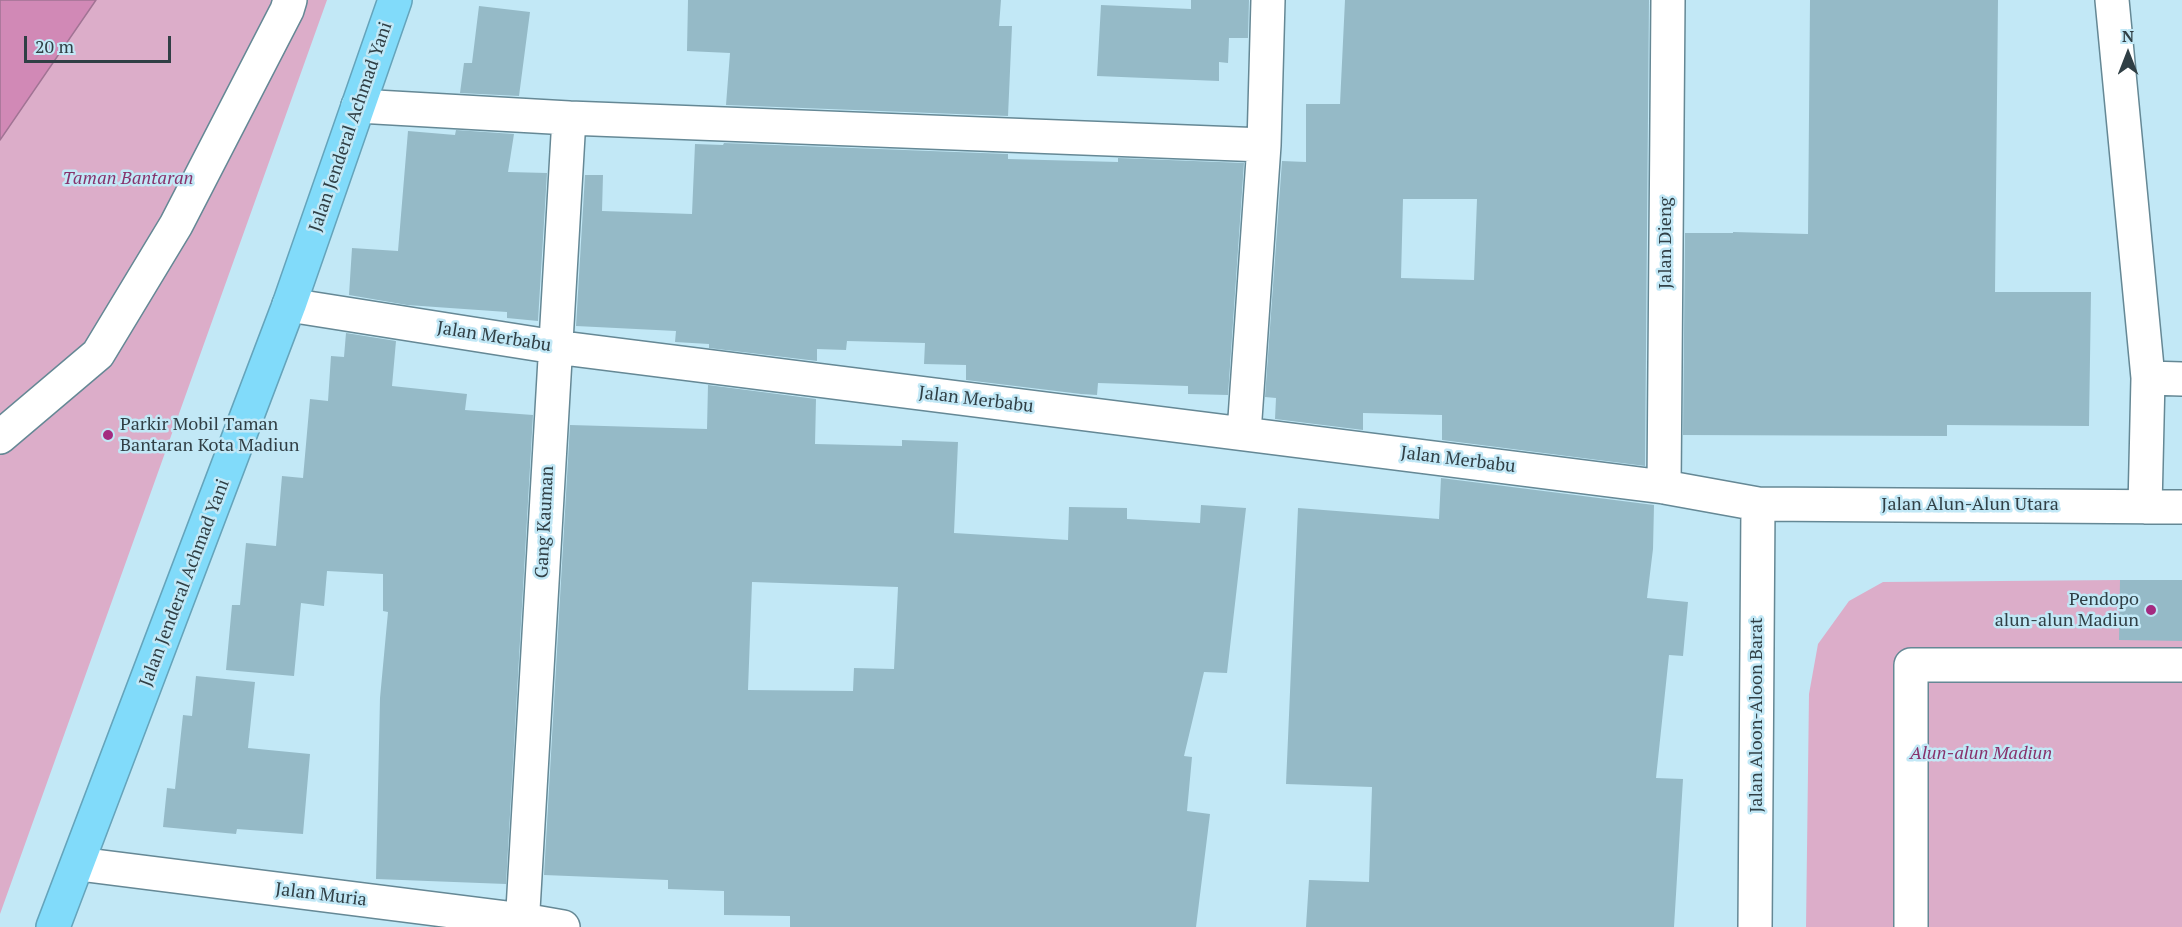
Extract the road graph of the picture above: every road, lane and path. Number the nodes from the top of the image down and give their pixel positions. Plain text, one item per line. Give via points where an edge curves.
1 (290, 0) edge
2 (395, 0) edge
3 (1268, 0) edge
4 (1668, 0) edge
5 (2112, 0) edge
6 (358, 105) junction
7 (569, 118) junction
8 (1264, 145) junction
9 (289, 304) junction
10 (555, 347) junction
11 (2148, 378) junction
12 (2182, 379) edge
13 (1244, 433) junction
14 (0, 437) edge
15 (1664, 487) junction
16 (1758, 504) junction
17 (2145, 507) junction
18 (2182, 507) edge
19 (2182, 664) edge
20 (79, 864) junction
21 (522, 924) edge
22 (53, 927) edge
23 (563, 927) edge
24 (1755, 927) edge
25 (1911, 927) edge

1 - 14 street via 176,225 98,354
2 - 6 highway, Jalan Jenderal Achmad Yani
3 - 8 street
4 - 15 street, Jalan Dieng
5 - 11 street
6 - 7 street
6 - 9 highway, Jalan Jenderal Achmad Yani
7 - 8 street
7 - 10 street, Gang Kauman
8 - 13 street
9 - 10 street, Jalan Merbabu
9 - 20 highway, Jalan Jenderal Achmad Yani
10 - 13 street, Jalan Merbabu
10 - 21 street, Gang Kauman
11 - 12 street
11 - 17 street
13 - 15 street, Jalan Merbabu
15 - 16 street, Jalan Merbabu
16 - 17 street, Jalan Alun-Alun Utara
16 - 24 street, Jalan Aloon-Aloon Barat
17 - 18 street, Jalan Alun-Alun Utara
19 - 25 street via 1911,664
20 - 21 street, Jalan Muria
20 - 22 highway, Jalan Jenderal Achmad Yani
21 - 23 street, Jalan Muria

